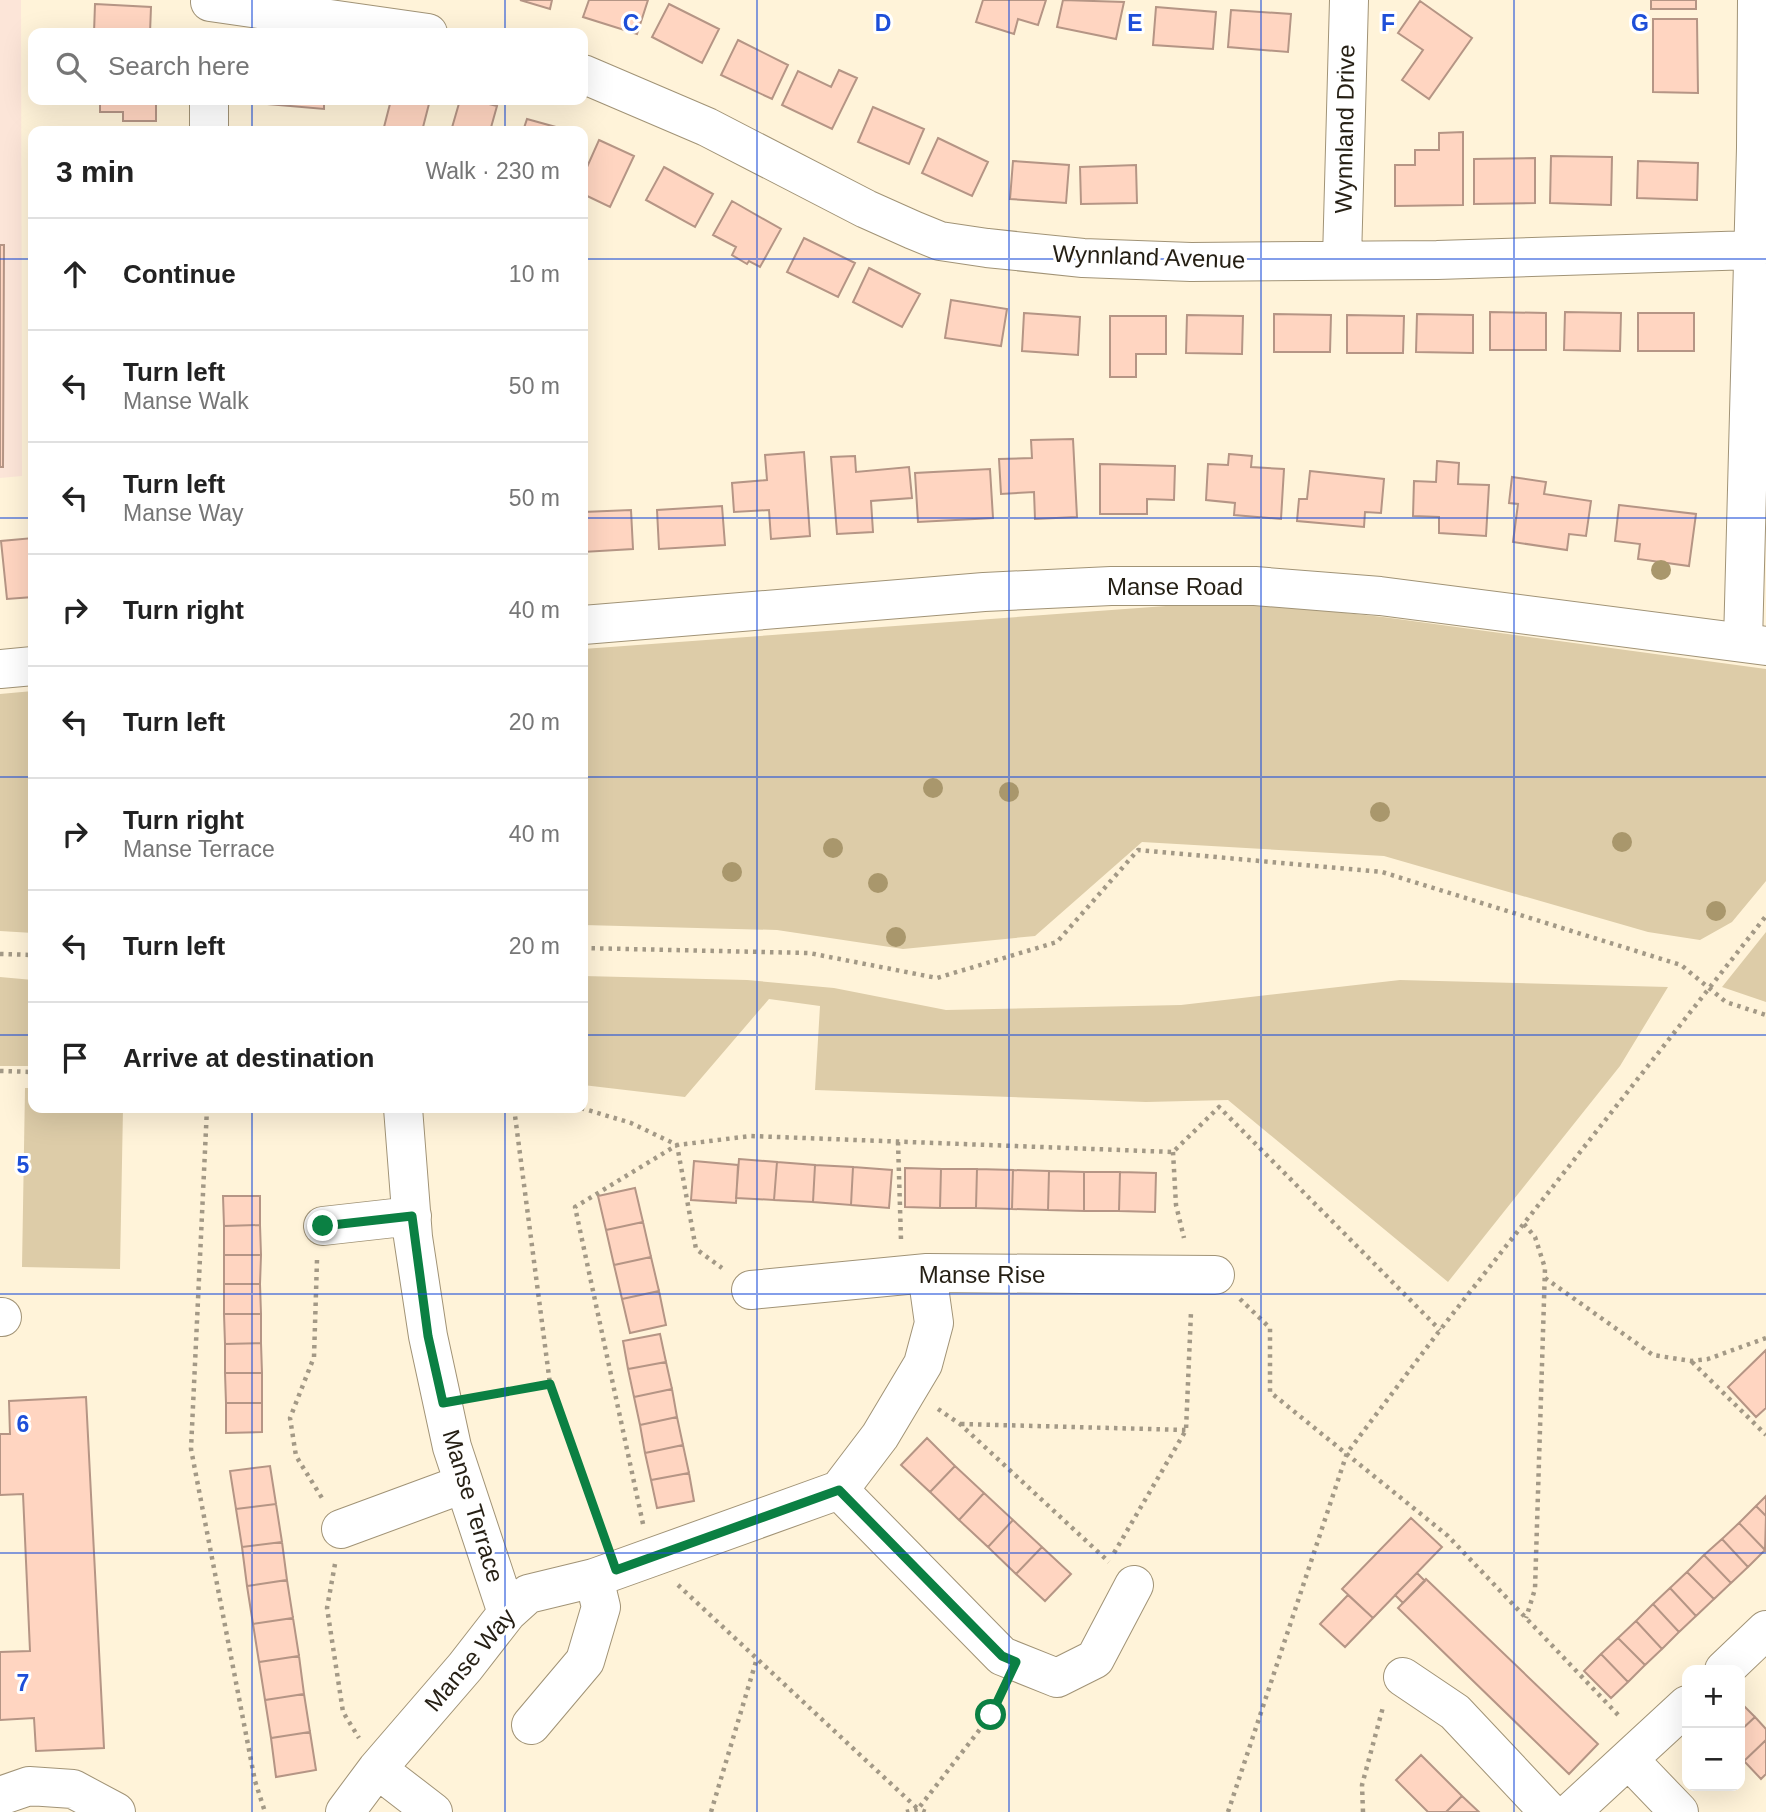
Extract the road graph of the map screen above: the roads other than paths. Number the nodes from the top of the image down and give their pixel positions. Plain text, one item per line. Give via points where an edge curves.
1 (1349, 0) edge
2 (1757, 0) edge
3 (210, 12) edge
4 (376, 28) edge
5 (588, 76) edge
6 (209, 105) edge
7 (209, 126) edge
8 (1753, 250) junction
9 (1342, 259) junction
10 (588, 625) edge
11 (1754, 644) edge
12 (28, 666) edge
13 (0, 669) edge
14 (403, 1113) edge
15 (412, 1216) junction
16 (323, 1226) dead end
17 (915, 1274) junction
18 (1204, 1275) road end
19 (751, 1290) road end
20 (463, 1484) junction
21 (839, 1490) junction
22 (341, 1529) dead end
23 (605, 1574) junction
24 (1121, 1574) road end
25 (507, 1614) junction
26 (1765, 1632) edge
27 (1729, 1665) edge
28 (1404, 1676) road end
29 (1682, 1710) edge
30 (531, 1724) dead end
31 (1638, 1752) junction
32 (377, 1769) junction
33 (0, 1796) edge
34 (117, 1812) edge
35 (345, 1812) edge
36 (433, 1812) edge
37 (1549, 1812) edge
38 (1572, 1812) edge
39 (1679, 1812) edge

1 - 9 street, Wynnland Drive
2 - 8 street
3 - 4 street
5 - 9 street, Wynnland Avenue via 707,127 866,209 940,240 1083,258 1191,262
6 - 7 street
8 - 9 street, Wynnland Avenue
8 - 11 street
10 - 11 street, Manse Road via 984,592 1255,586 1380,596
12 - 13 street
14 - 15 street, Manse Terrace
15 - 16 street
15 - 20 street, Manse Terrace via 428,1336
17 - 18 street, Manse Rise
17 - 19 street, Manse Rise
17 - 21 street via 934,1323 923,1364 880,1436
20 - 22 street
20 - 25 street, Manse Terrace
21 - 23 street, Manse Way
21 - 24 street via 1002,1656 1057,1678 1095,1659
23 - 25 street, Manse Way via 528,1594
23 - 30 street via 585,1661
25 - 32 street, Manse Way
26 - 27 street
28 - 37 street via 1455,1712
29 - 31 street
31 - 38 street
31 - 39 street
32 - 35 street, Manse Way
32 - 36 street
33 - 34 street via 29,1786 73,1789

